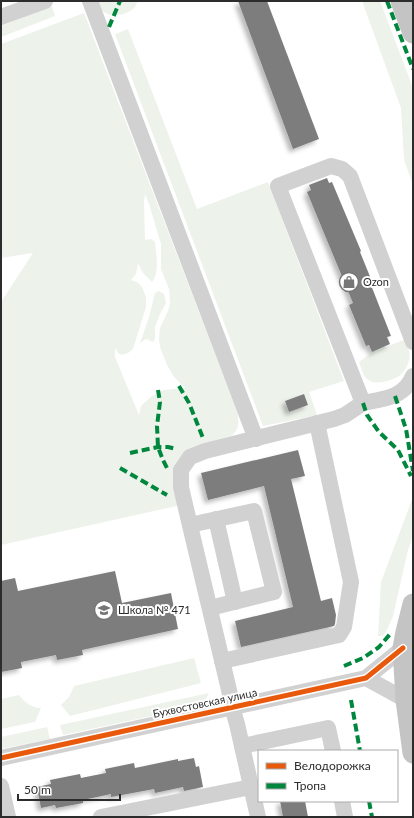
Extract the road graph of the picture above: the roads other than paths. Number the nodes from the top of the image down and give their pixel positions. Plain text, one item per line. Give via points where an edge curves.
1 (45, 1) edge
2 (90, 1) edge
3 (401, 1) edge
4 (1, 17) edge
5 (413, 33) edge
6 (413, 342) edge
7 (413, 376) edge
8 (363, 403) junction
9 (317, 423) junction
10 (256, 438) junction
11 (216, 519) junction
12 (190, 525) junction
13 (235, 602) junction
14 (413, 604) edge
15 (210, 608) junction
16 (403, 648) junction
17 (222, 661) junction
18 (366, 678) junction
19 (406, 700) junction
20 (232, 707) junction
21 (242, 746) junction
22 (333, 750) edge
23 (413, 753) edge
24 (1, 758) edge
25 (1, 786) edge
26 (251, 787) junction
27 (342, 802) edge
28 (8, 817) edge
29 (101, 817) edge
30 (258, 817) edge
31 (345, 817) edge

1 - 4 street
2 - 10 street
3 - 5 main road
6 - 8 street via 350,176 342,168 331,166 278,186
7 - 8 street via 410,384 395,396
8 - 9 street via 345,415
9 - 10 street
9 - 17 street via 352,582 344,627 339,635
10 - 12 street via 190,457 181,470 181,487
11 - 12 street
11 - 13 street
11 - 13 street via 254,511 274,592
12 - 15 street
13 - 15 street
14 - 16 main road
15 - 17 street
16 - 18 street, Бухвостовская улица
16 - 19 main road
17 - 20 street
18 - 19 street
18 - 20 street, Бухвостовская улица
19 - 23 main road
20 - 21 street
20 - 24 street, Бухвостовская улица
21 - 22 street via 328,728
21 - 26 street
25 - 28 street
26 - 29 street
26 - 30 street
27 - 31 street

